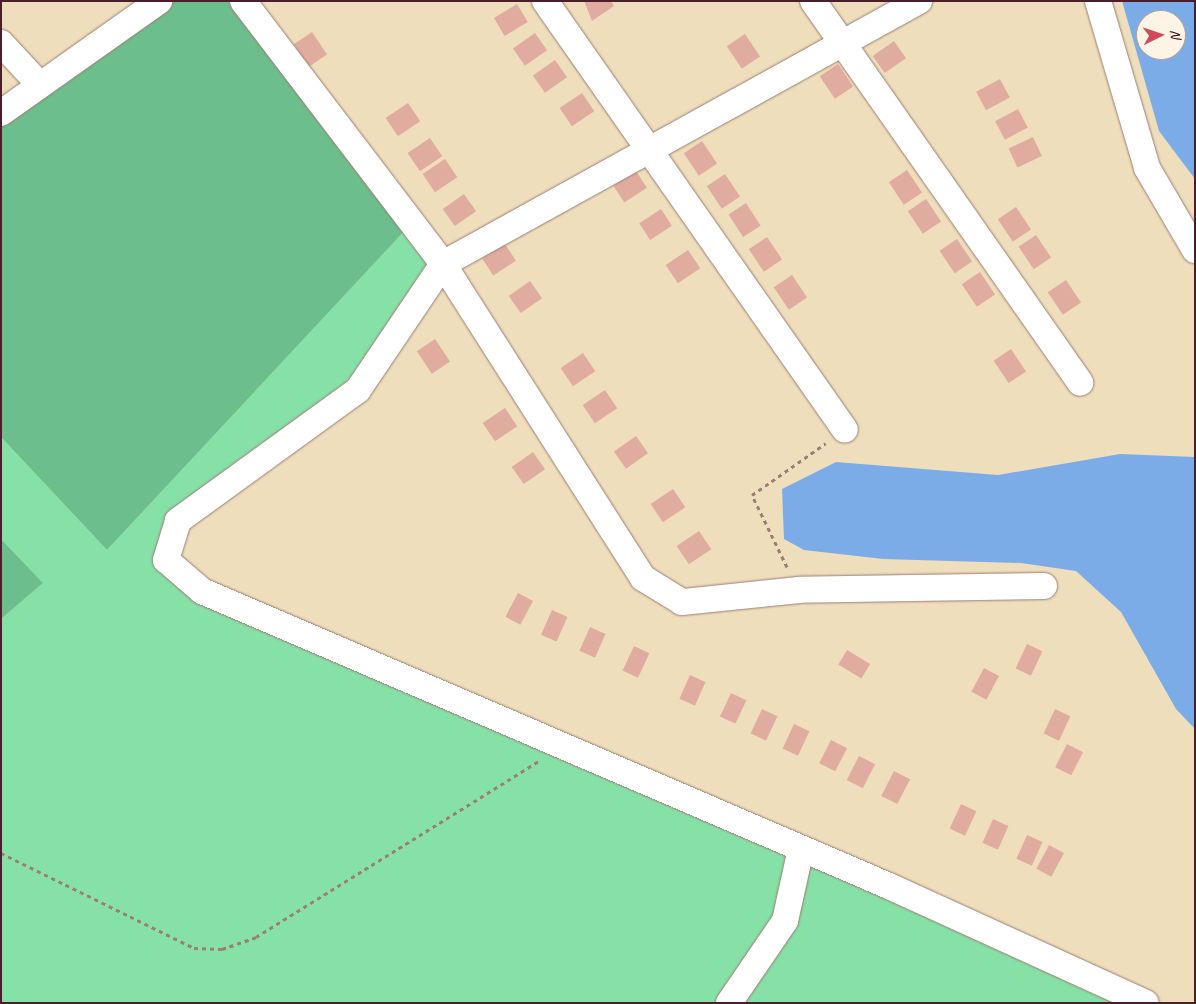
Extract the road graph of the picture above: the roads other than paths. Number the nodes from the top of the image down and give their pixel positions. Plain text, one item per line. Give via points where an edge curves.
1 (159, 1) edge
2 (243, 1) edge
3 (545, 1) edge
4 (813, 1) edge
5 (919, 1) edge
6 (1098, 1) edge
7 (1, 43) edge
8 (843, 43) junction
9 (40, 85) junction
10 (1, 113) edge
11 (649, 149) junction
12 (1195, 250) edge
13 (443, 264) junction
14 (1080, 384) dead end
15 (845, 430) road end
16 (1044, 586) dead end
17 (801, 849) junction
18 (729, 1003) edge
19 (1146, 1003) edge

1 - 9 street
2 - 13 street
3 - 11 street
4 - 8 street
5 - 8 street
6 - 12 street via 1147,168
7 - 9 street
8 - 11 street
8 - 14 street
9 - 10 street
11 - 13 street
11 - 15 street
13 - 16 street via 643,578 682,602 799,590
13 - 17 street via 358,390 178,521 166,560 202,591
17 - 18 street via 785,921
17 - 19 street

